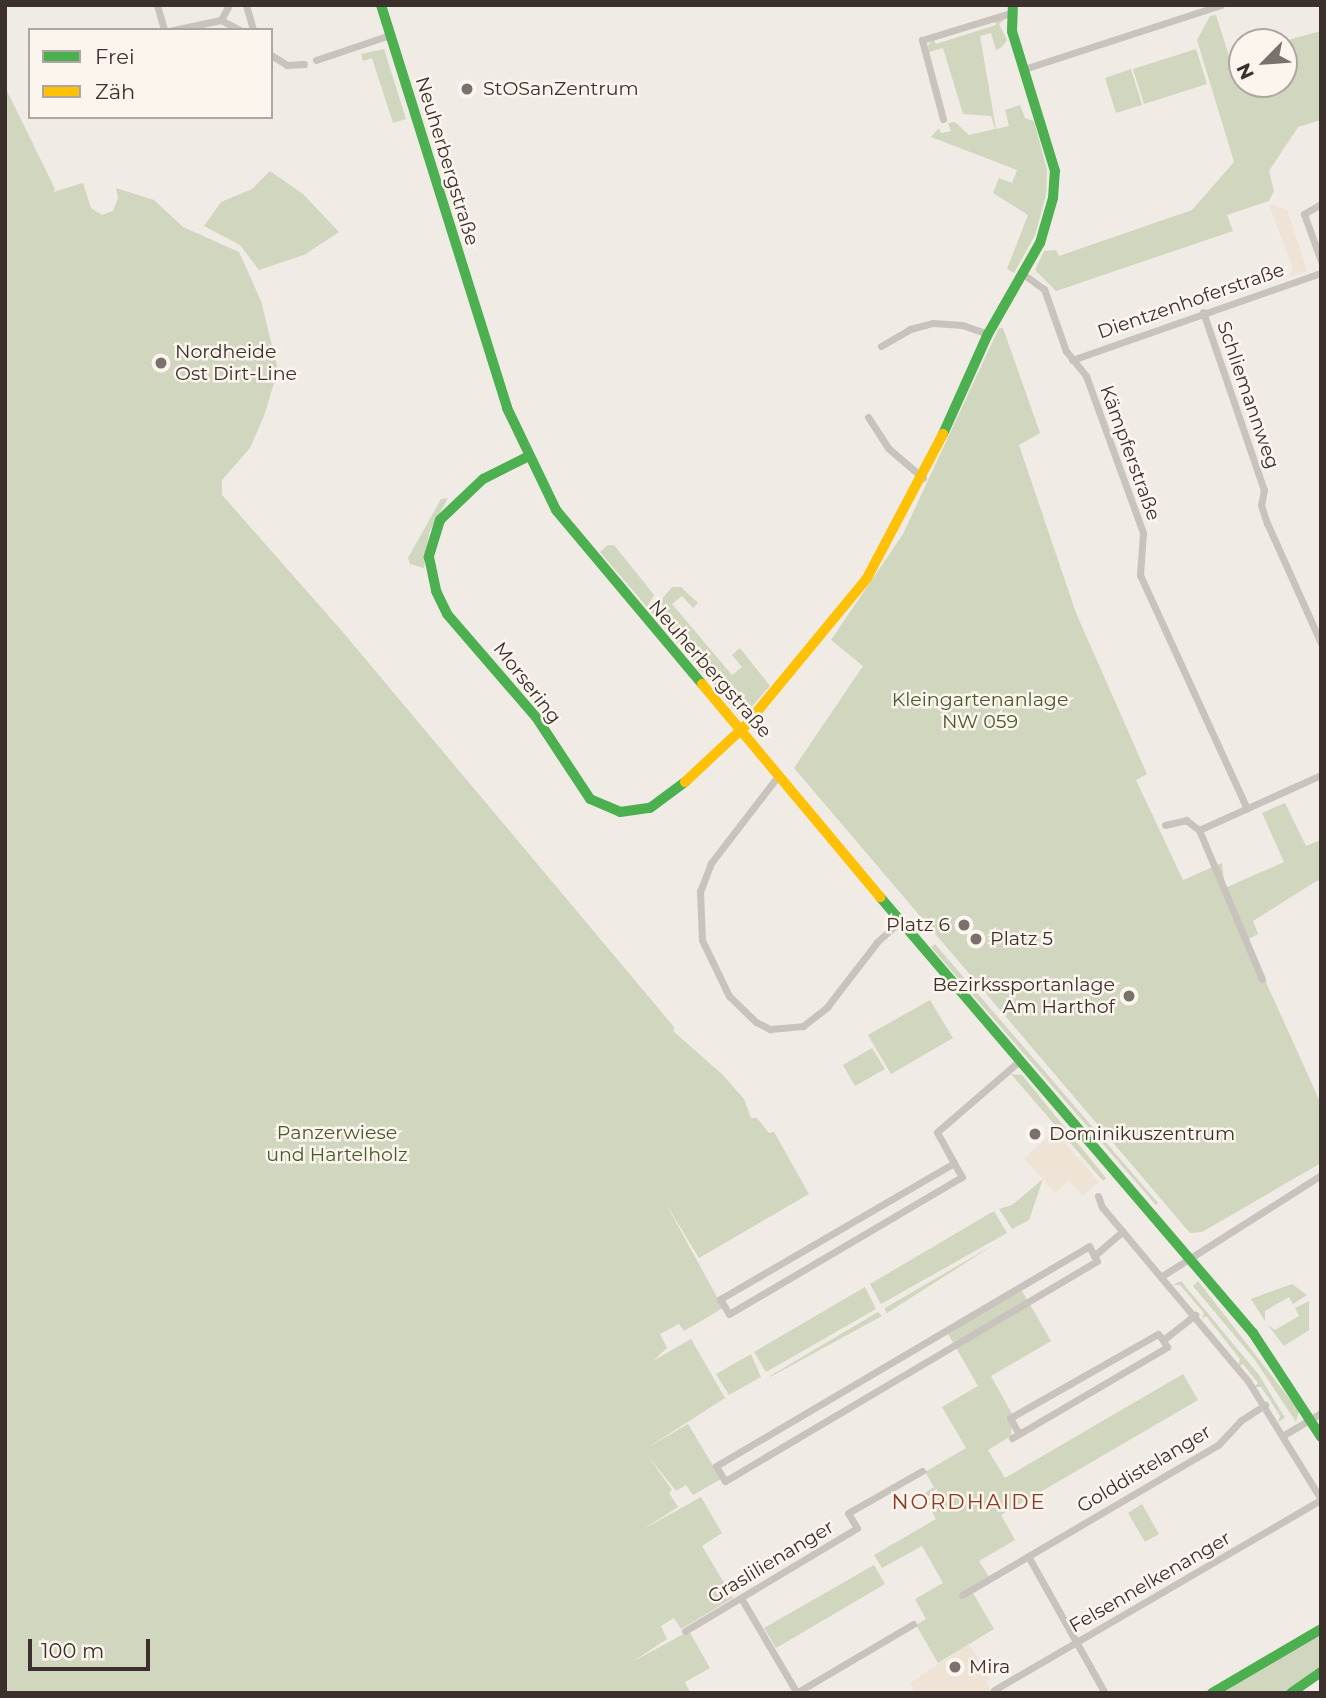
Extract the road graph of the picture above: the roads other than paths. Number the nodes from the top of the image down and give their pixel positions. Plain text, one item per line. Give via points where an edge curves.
1 (157, 5) edge
2 (229, 5) edge
3 (246, 5) edge
4 (381, 5) edge
5 (1220, 5) edge
6 (1012, 9) edge
7 (217, 24) edge
8 (163, 28) edge
9 (179, 28) edge
10 (252, 28) edge
11 (390, 36) junction
12 (273, 56) edge
13 (316, 60) dead end
14 (304, 64) dead end
15 (1024, 69) junction
16 (943, 119) dead end
17 (1321, 204) edge
18 (1321, 261) edge
19 (1321, 273) edge
20 (1023, 274) junction
21 (1203, 312) junction
22 (988, 334) junction
23 (881, 346) dead end
24 (1072, 360) junction
25 (868, 417) dead end
26 (527, 457) junction
27 (923, 478) junction
28 (1321, 643) edge
29 (739, 731) junction
30 (1321, 775) edge
31 (778, 776) junction
32 (1247, 808) junction
33 (1165, 825) dead end
34 (1199, 830) junction
35 (900, 921) junction
36 (1262, 979) dead end
37 (1018, 1062) junction
38 (954, 1163) junction
39 (1321, 1175) edge
40 (1098, 1196) dead end
41 (1123, 1231) junction
42 (836, 1232) junction
43 (845, 1247) junction
44 (1094, 1255) junction
45 (1187, 1257) junction
46 (1161, 1276) junction
47 (1028, 1282) junction
48 (1036, 1297) junction
49 (983, 1308) junction
50 (1195, 1315) junction
51 (992, 1323) junction
52 (1163, 1340) junction
53 (1140, 1344) junction
54 (1149, 1358) junction
55 (895, 1360) junction
56 (904, 1376) junction
57 (1265, 1405) junction
58 (1316, 1416) edge
59 (782, 1427) junction
60 (1284, 1435) junction
61 (1321, 1437) edge
62 (791, 1442) junction
63 (922, 1471) dead end
64 (1321, 1500) edge
65 (1028, 1556) junction
66 (962, 1595) dead end
67 (741, 1598) junction
68 (913, 1624) dead end
69 (1321, 1629) edge
70 (685, 1631) dead end
71 (1076, 1643) junction
72 (1321, 1672) edge
73 (994, 1690) dead end
74 (796, 1693) edge
75 (1105, 1693) edge
76 (1212, 1693) edge
77 (1291, 1693) edge

1 - 8 street
2 - 7 street
3 - 10 street
4 - 11 main road, Neuherbergstraße
5 - 15 street
6 - 15 main road, Morsering
6 - 16 street via 922,40
7 - 9 street via 205,20
11 - 13 street
11 - 26 main road, Neuherbergstraße via 488,349
12 - 14 street via 287,65
15 - 20 main road, Morsering via 1055,171 1048,216
17 - 18 street via 1304,214
19 - 21 street, Dientzenhoferstraße
20 - 22 main road, Morsering
20 - 24 street, Kämpferstraße via 1044,289
21 - 24 street, Dientzenhoferstraße
21 - 28 street, Schliemannweg via 1264,489 1261,505 1267,523
22 - 23 street via 962,325 933,323 910,329
22 - 27 main road, Morsering
24 - 32 street, Kämpferstraße via 1086,376 1143,533 1140,575
25 - 27 street via 888,448
26 - 29 main road, Neuherbergstraße via 573,534
26 - 29 main road, Morsering via 483,479 447,511 430,544 430,572 447,614 528,706 578,787 612,810 650,808
27 - 29 main road, Morsering via 873,569 839,618
29 - 31 main road, Neuherbergstraße
30 - 32 street
31 - 35 main road, Neuherbergstraße
31 - 35 street via 711,863 700,891 702,940 729,996 770,1029 803,1026 827,1007 877,942
32 - 34 street
33 - 34 street via 1186,820
34 - 36 street
35 - 37 main road, Neuherbergstraße
37 - 38 street via 937,1132
37 - 45 main road, Neuherbergstraße
38 - 42 street
38 - 43 street via 962,1177
39 - 45 street
40 - 41 street
41 - 44 street
41 - 46 street
42 - 43 street
42 - 43 street via 720,1299 729,1314
44 - 47 street via 1089,1247
44 - 48 street via 1097,1262
45 - 46 street
45 - 58 main road, Neuherbergstraße
46 - 50 street
47 - 48 street
47 - 49 street
48 - 51 street
49 - 51 street
49 - 55 street
50 - 52 street
50 - 57 street
51 - 56 street
52 - 53 street via 1158,1334
52 - 54 street via 1167,1347
53 - 54 street
53 - 54 street via 1010,1418 1016,1436
55 - 56 street
55 - 59 street
56 - 62 street
57 - 60 street
57 - 65 street, Golddistelanger via 1240,1421 1218,1445
58 - 60 street
58 - 61 main road, Neuherbergstraße
59 - 62 street
59 - 62 street via 716,1466 725,1481
60 - 64 street
63 - 67 street, Graslilienanger via 848,1513 857,1528
64 - 71 street, Felsennelkenanger
65 - 66 street, Golddistelanger
65 - 71 street
67 - 70 street, Graslilienanger
67 - 74 street
68 - 74 street
69 - 76 main road
71 - 73 street, Felsennelkenanger
71 - 75 street
72 - 77 main road

